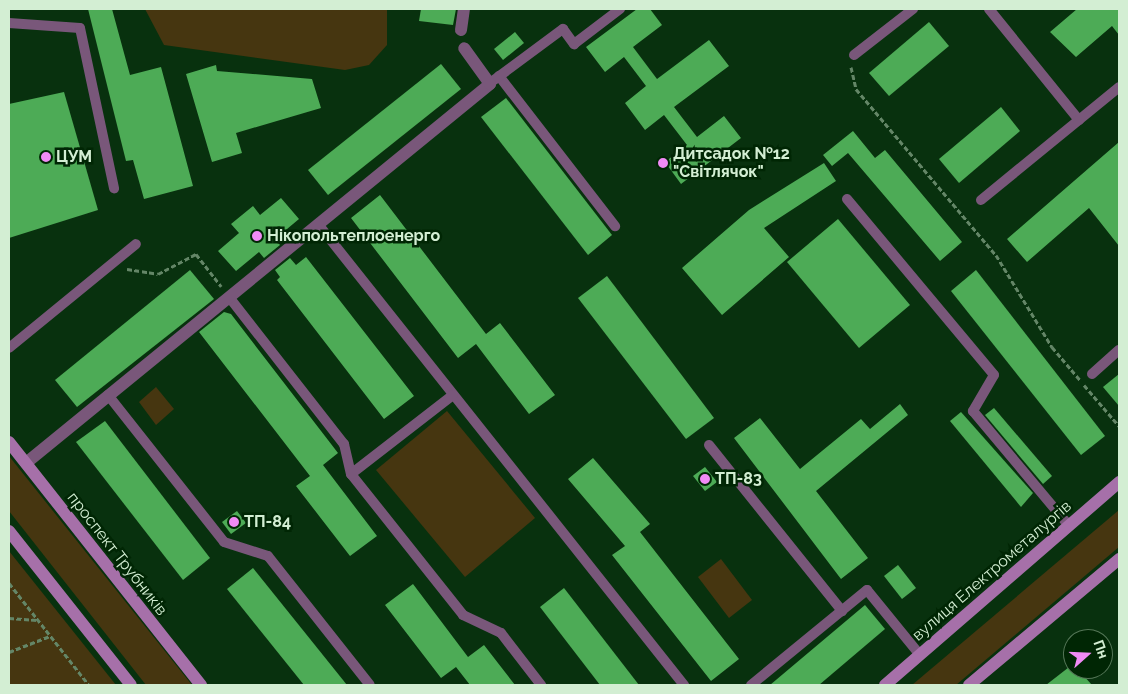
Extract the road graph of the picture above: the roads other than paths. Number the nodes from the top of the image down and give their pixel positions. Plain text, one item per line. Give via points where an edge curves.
1 (464, 9) edge
2 (620, 9) edge
3 (913, 9) edge
4 (989, 9) edge
5 (9, 23) edge
6 (461, 30) dead end
7 (464, 48) dead end
8 (854, 55) road end
9 (494, 80) junction
10 (1119, 87) edge
11 (1079, 120) junction
12 (114, 188) dead end
13 (847, 199) dead end
14 (982, 200) dead end
15 (318, 224) junction
16 (615, 226) dead end
17 (136, 244) dead end
18 (229, 297) junction
19 (9, 348) edge
20 (1119, 350) edge
21 (1092, 374) dead end
22 (108, 395) junction
23 (453, 395) junction
24 (9, 442) edge
25 (710, 445) dead end
26 (26, 464) junction
27 (351, 474) junction
28 (1119, 482) edge
29 (1069, 526) junction
30 (9, 531) edge
31 (1119, 559) edge
32 (842, 611) junction
33 (920, 655) junction
34 (131, 685) edge
35 (201, 685) edge
36 (370, 685) edge
37 (541, 685) edge
38 (684, 685) edge
39 (751, 685) edge
40 (885, 685) edge
41 (969, 685) edge

1 - 6 street
2 - 9 lane via 574,44 562,29
3 - 8 lane
4 - 11 lane
5 - 12 lane via 80,28
7 - 9 street
9 - 15 street
9 - 16 lane
10 - 11 lane
11 - 14 lane
13 - 29 lane via 994,375 973,411
15 - 18 street
15 - 23 lane
17 - 19 lane
18 - 22 street
18 - 27 lane via 344,444
20 - 21 lane
22 - 26 street
22 - 36 lane via 224,542 268,556
23 - 27 lane
23 - 38 lane
24 - 26 main road, проспект Трубників
25 - 32 lane
26 - 35 main road, проспект Трубників
27 - 37 lane via 463,615 501,633
28 - 29 main road, вулиця Електрометалургів
29 - 33 main road, вулиця Електрометалургів
30 - 34 main road
31 - 41 main road
32 - 33 lane via 867,590
32 - 39 lane
33 - 40 main road, вулиця Електрометалургів

